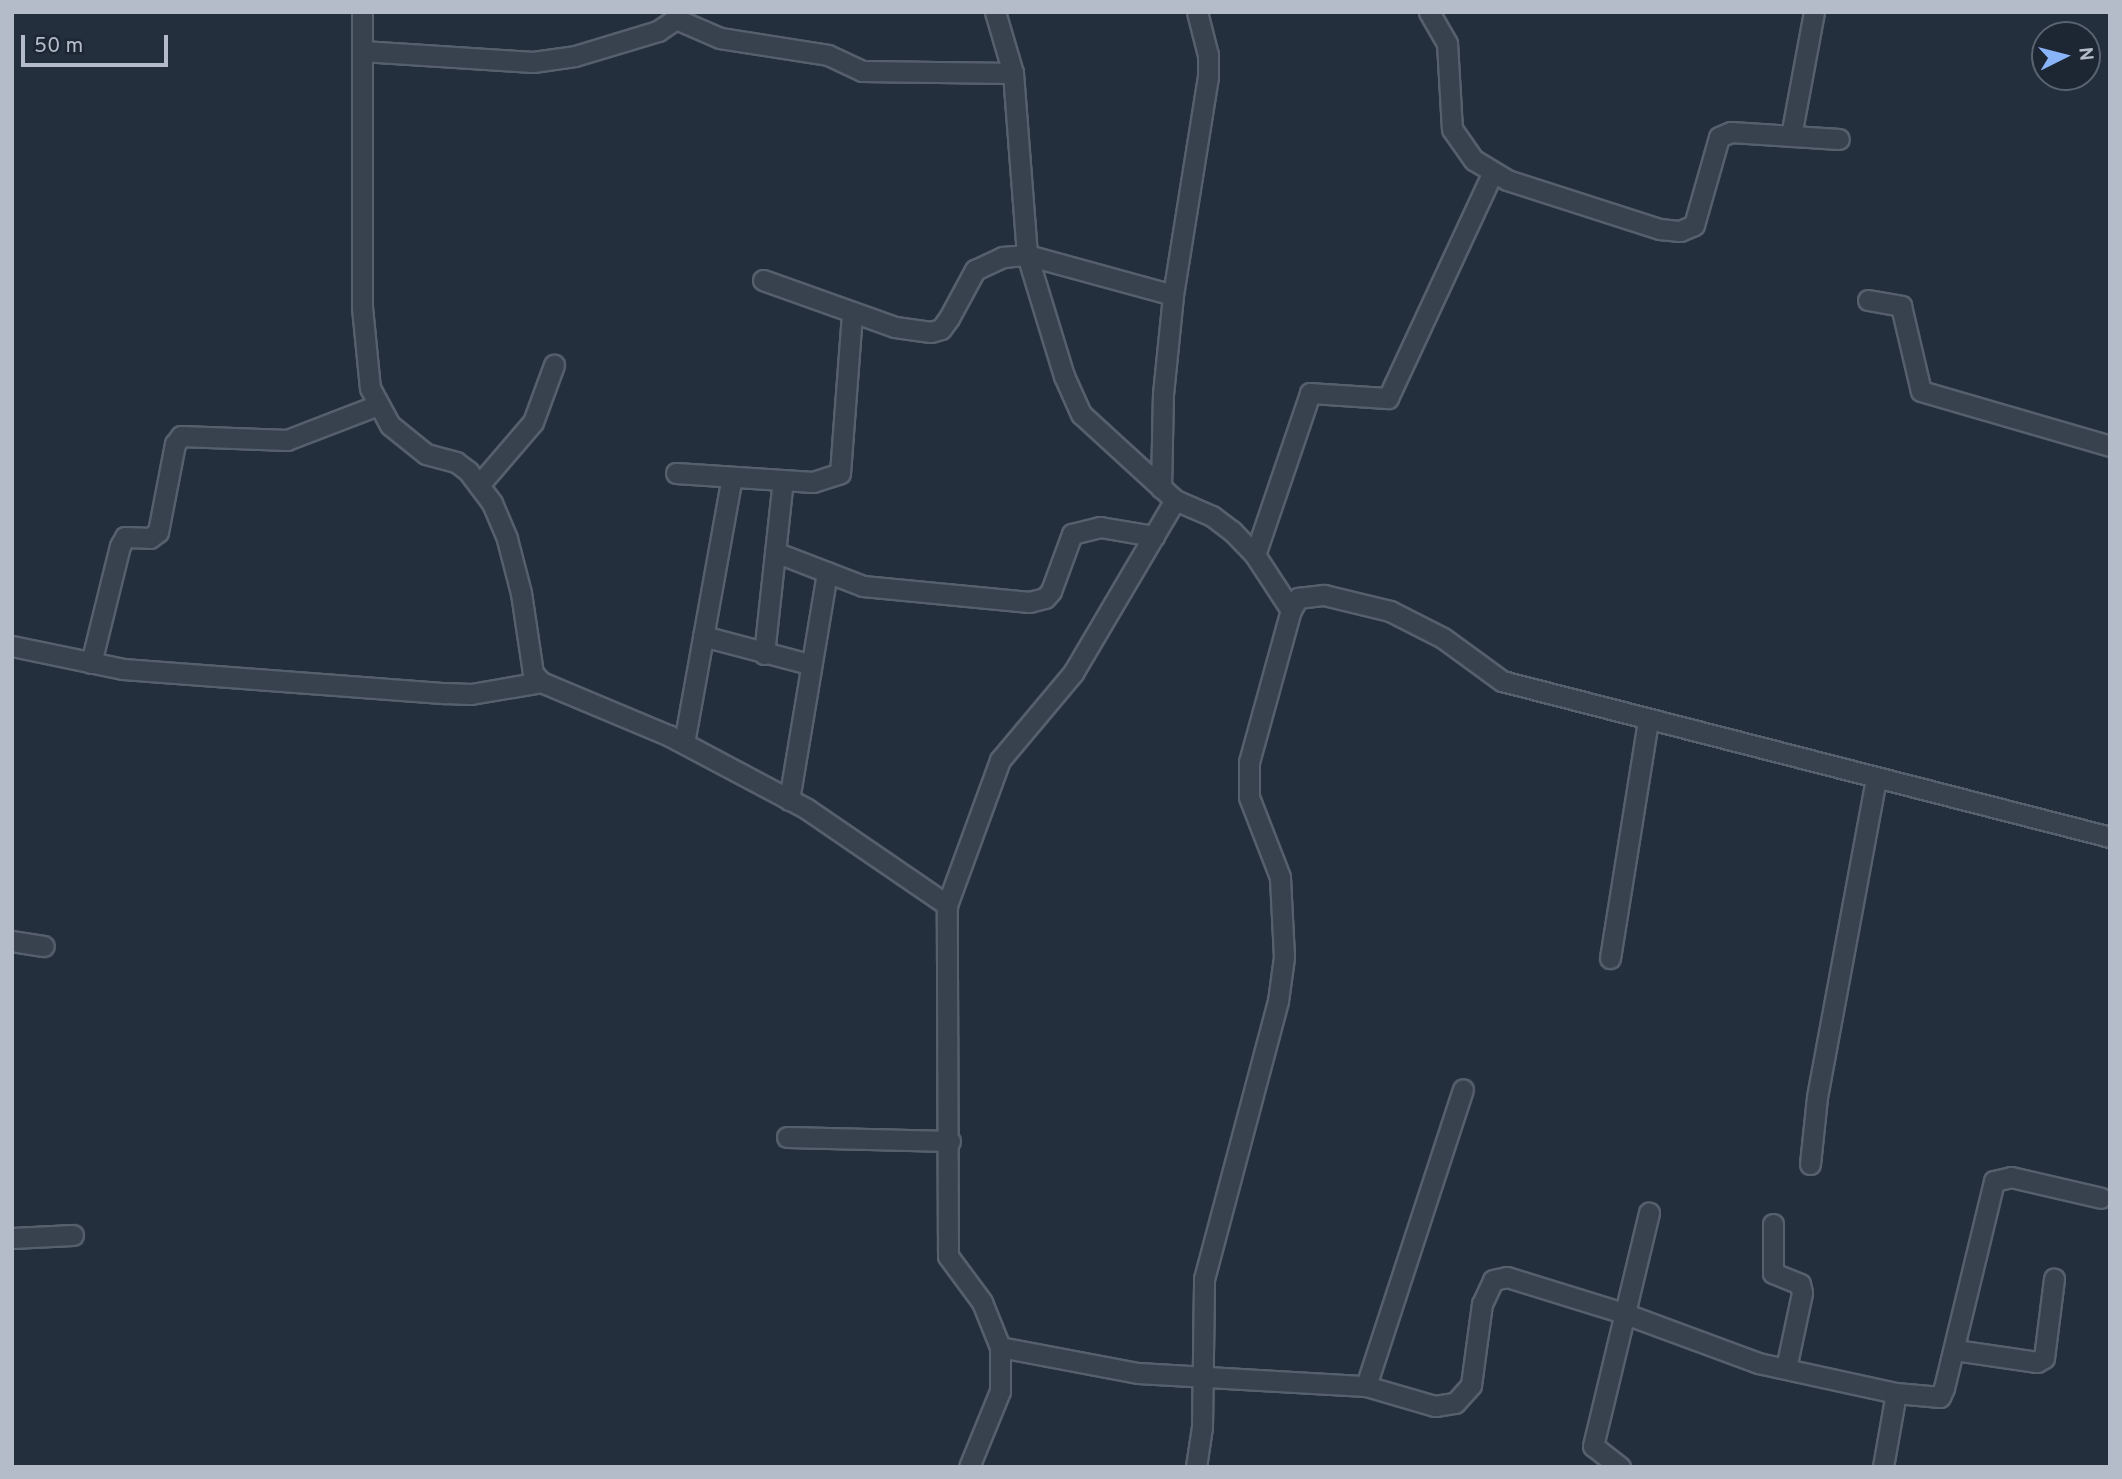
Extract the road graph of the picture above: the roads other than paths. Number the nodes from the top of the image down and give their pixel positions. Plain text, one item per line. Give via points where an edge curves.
1 (362, 12) edge
2 (995, 12) edge
3 (1197, 12) edge
4 (1429, 12) edge
5 (1814, 12) edge
6 (677, 16) edge
7 (362, 51) junction
8 (1013, 73) junction
9 (1791, 136) junction
10 (1839, 139) dead end
11 (1493, 172) junction
12 (1027, 256) junction
13 (763, 280) dead end
14 (1173, 295) junction
15 (1868, 300) dead end
16 (852, 312) junction
17 (554, 365) dead end
18 (378, 405) junction
19 (2110, 446) edge
20 (676, 473) dead end
21 (732, 477) junction
22 (783, 480) junction
23 (479, 485) junction
24 (1168, 494) junction
25 (1154, 536) junction
26 (775, 552) junction
27 (1255, 555) junction
28 (827, 572) junction
29 (1291, 610) junction
30 (703, 636) junction
31 (12, 646) edge
32 (764, 654) junction
33 (91, 663) junction
34 (809, 664) junction
35 (541, 681) junction
36 (1648, 721) junction
37 (684, 743) junction
38 (1876, 778) junction
39 (789, 800) junction
40 (2110, 837) edge
41 (947, 905) junction
42 (12, 941) edge
43 (44, 946) dead end
44 (1610, 958) dead end
45 (1463, 1089) dead end
46 (787, 1137) dead end
47 (950, 1140) junction
48 (1810, 1164) dead end
49 (2101, 1198) dead end
50 (1649, 1213) dead end
51 (1773, 1224) dead end
52 (73, 1235) dead end
53 (12, 1238) edge
54 (2054, 1279) dead end
55 (1623, 1312) junction
56 (1000, 1347) junction
57 (1955, 1350) junction
58 (1786, 1368) junction
59 (1204, 1374) junction
60 (1366, 1386) junction
61 (1896, 1393) junction
62 (973, 1465) edge
63 (1196, 1467) edge
64 (1620, 1467) edge
65 (1883, 1467) edge

1 - 7 street
2 - 8 street
3 - 14 street via 1208,55 1208,76
4 - 11 street via 1447,43 1452,129 1459,145
5 - 9 street
6 - 7 street via 658,31 627,41 533,62
6 - 8 street via 720,38 828,54 862,71
7 - 18 street via 362,307 370,388
8 - 12 street
9 - 10 street
9 - 11 street via 1731,132 1719,137 1699,214 1694,225 1680,230 1660,229
11 - 27 street via 1388,398 1310,393
12 - 14 street
12 - 16 street via 1003,257 975,270 941,329 895,327
12 - 24 street via 1064,376 1081,414
13 - 16 street
14 - 24 street via 1163,394
15 - 19 street via 1901,306 1921,391
16 - 22 street via 840,473 813,482
17 - 23 street via 533,422
18 - 23 street via 390,425 426,454 456,462
18 - 33 street via 286,440 181,436 175,444 158,533 150,538 125,537 120,546
20 - 21 street
21 - 22 street
21 - 30 street
22 - 26 street
23 - 35 street via 508,540 533,673
24 - 25 street
24 - 27 street via 1212,516
25 - 28 street via 1100,527 1072,534 1051,590 1045,598 1029,602 863,586
25 - 41 street via 1073,673 1000,760
26 - 28 street
26 - 32 street
27 - 29 street
28 - 34 street
29 - 36 street via 1298,598 1310,594 1390,611 1443,638 1503,681
29 - 59 street via 1261,711 1247,781 1280,877 1284,957 1278,1001 1204,1279 1200,1327
30 - 32 street
30 - 37 street
31 - 33 street
32 - 34 street
33 - 35 street via 471,694
34 - 39 street
35 - 37 street
36 - 38 street
36 - 44 street
37 - 39 street
38 - 40 street
38 - 48 street via 1817,1097
39 - 41 street
41 - 47 street
42 - 43 street
45 - 60 street
46 - 47 street
47 - 56 street via 948,1256 982,1302
49 - 57 street via 2011,1177 1994,1181
50 - 55 street
51 - 58 street via 1773,1273 1800,1284 1802,1293
52 - 53 street
54 - 57 street via 2044,1358 2037,1362
55 - 58 street via 1758,1363
55 - 60 street via 1507,1277 1493,1280 1482,1304 1471,1385 1455,1403 1435,1406
55 - 64 street via 1593,1446
56 - 59 street via 1138,1373
56 - 62 street via 1000,1391
57 - 61 street via 1940,1397
58 - 61 street
59 - 60 street
59 - 63 street
61 - 65 street

